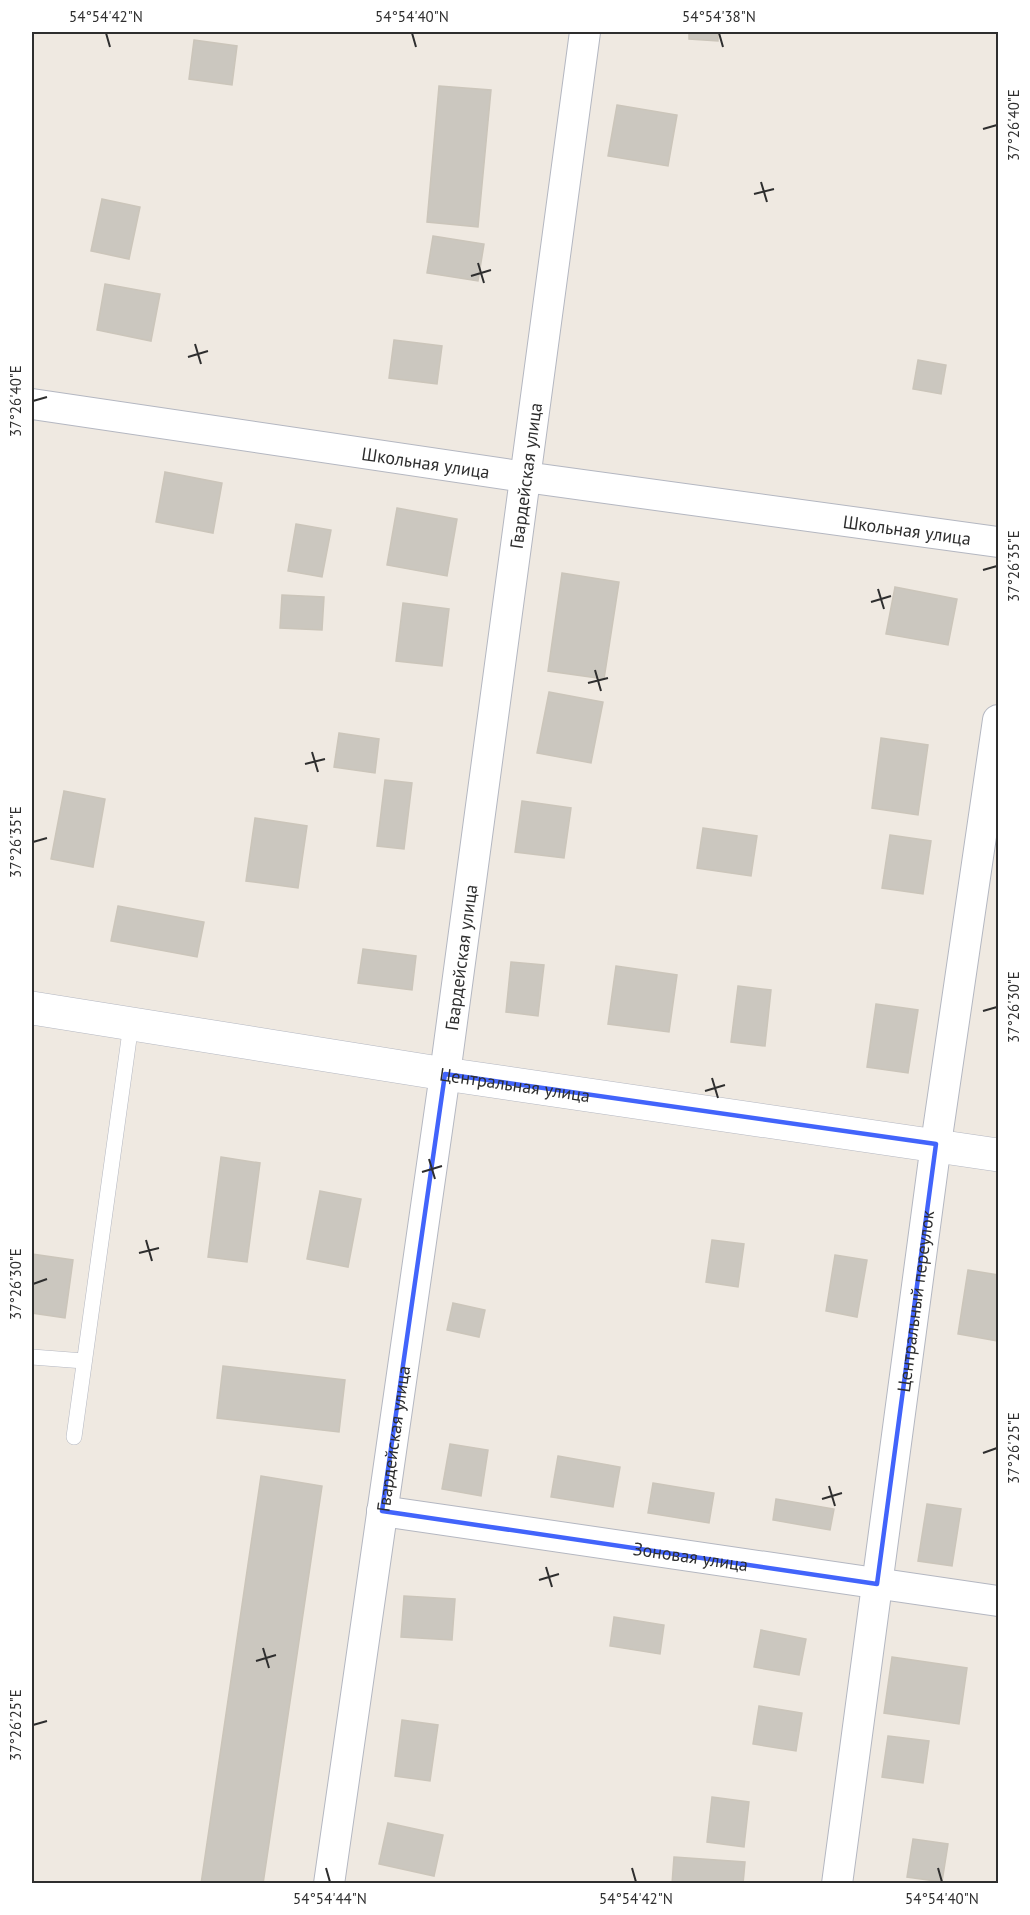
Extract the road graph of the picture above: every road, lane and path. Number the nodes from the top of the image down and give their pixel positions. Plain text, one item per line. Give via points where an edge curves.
1 (585, 32) edge
2 (32, 404) edge
3 (525, 477) junction
4 (999, 542) edge
5 (999, 720) edge
6 (32, 1008) edge
7 (131, 1024) junction
8 (445, 1074) junction
9 (936, 1144) junction
10 (999, 1155) edge
11 (32, 1357) edge
12 (84, 1361) junction
13 (74, 1437) dead end
14 (382, 1510) junction
15 (877, 1584) junction
16 (999, 1600) edge
17 (329, 1884) edge
18 (837, 1884) edge

1 - 3 street, Гвардейская улица
2 - 3 street, Школьная улица
3 - 4 street, Школьная улица
3 - 8 street, Гвардейская улица
5 - 9 street, Центральный переулок
6 - 7 street, Центральная улица
7 - 8 street, Центральная улица
7 - 12 lane
8 - 9 street, Центральная улица
8 - 14 street, Гвардейская улица
9 - 10 street, Центральная улица
9 - 15 street, Центральный переулок
11 - 12 lane
12 - 13 lane
14 - 15 street, Зоновая улица
14 - 17 street, Гвардейская улица
15 - 16 street, Зоновая улица
15 - 18 street, Центральный переулок

